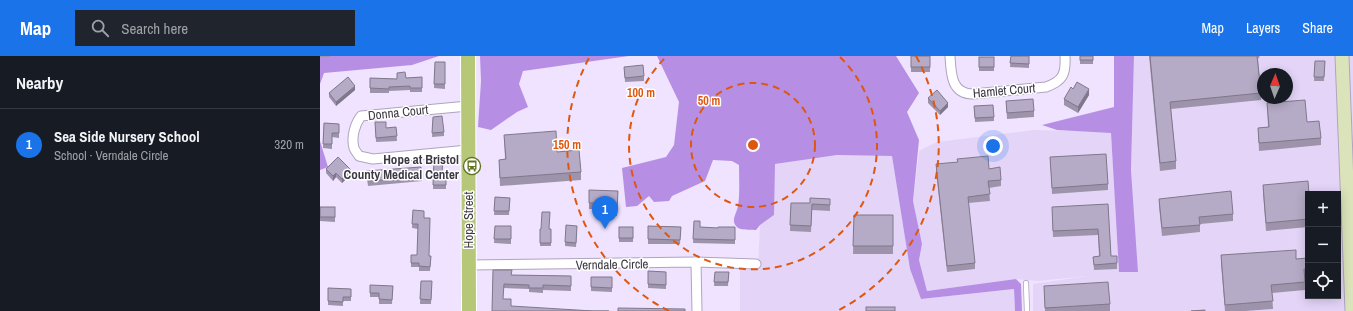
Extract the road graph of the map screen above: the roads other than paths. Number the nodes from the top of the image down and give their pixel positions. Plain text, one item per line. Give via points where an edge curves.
1 (468, 56) edge
2 (950, 56) edge
3 (1065, 56) edge
4 (1342, 56) edge
5 (468, 106) junction
6 (468, 150) junction
7 (696, 262) junction
8 (756, 264) dead end
9 (469, 266) junction
10 (1026, 283) dead end
11 (469, 311) edge
12 (697, 311) edge
13 (1027, 311) edge
14 (1352, 311) edge

1 - 5 main road, Hope Street
2 - 3 street, Hamlet Court via 951,75 957,88 966,94 973,94 1055,84 1062,77 1066,64
4 - 14 street
5 - 6 main road, Hope Street
5 - 6 street, Donna Court via 361,116 355,125 354,141 354,148 359,156 373,159
6 - 9 main road, Hope Street
7 - 8 street, Verndale Circle
7 - 9 street, Verndale Circle
7 - 12 street
9 - 11 main road, Hope Street
10 - 13 lane

